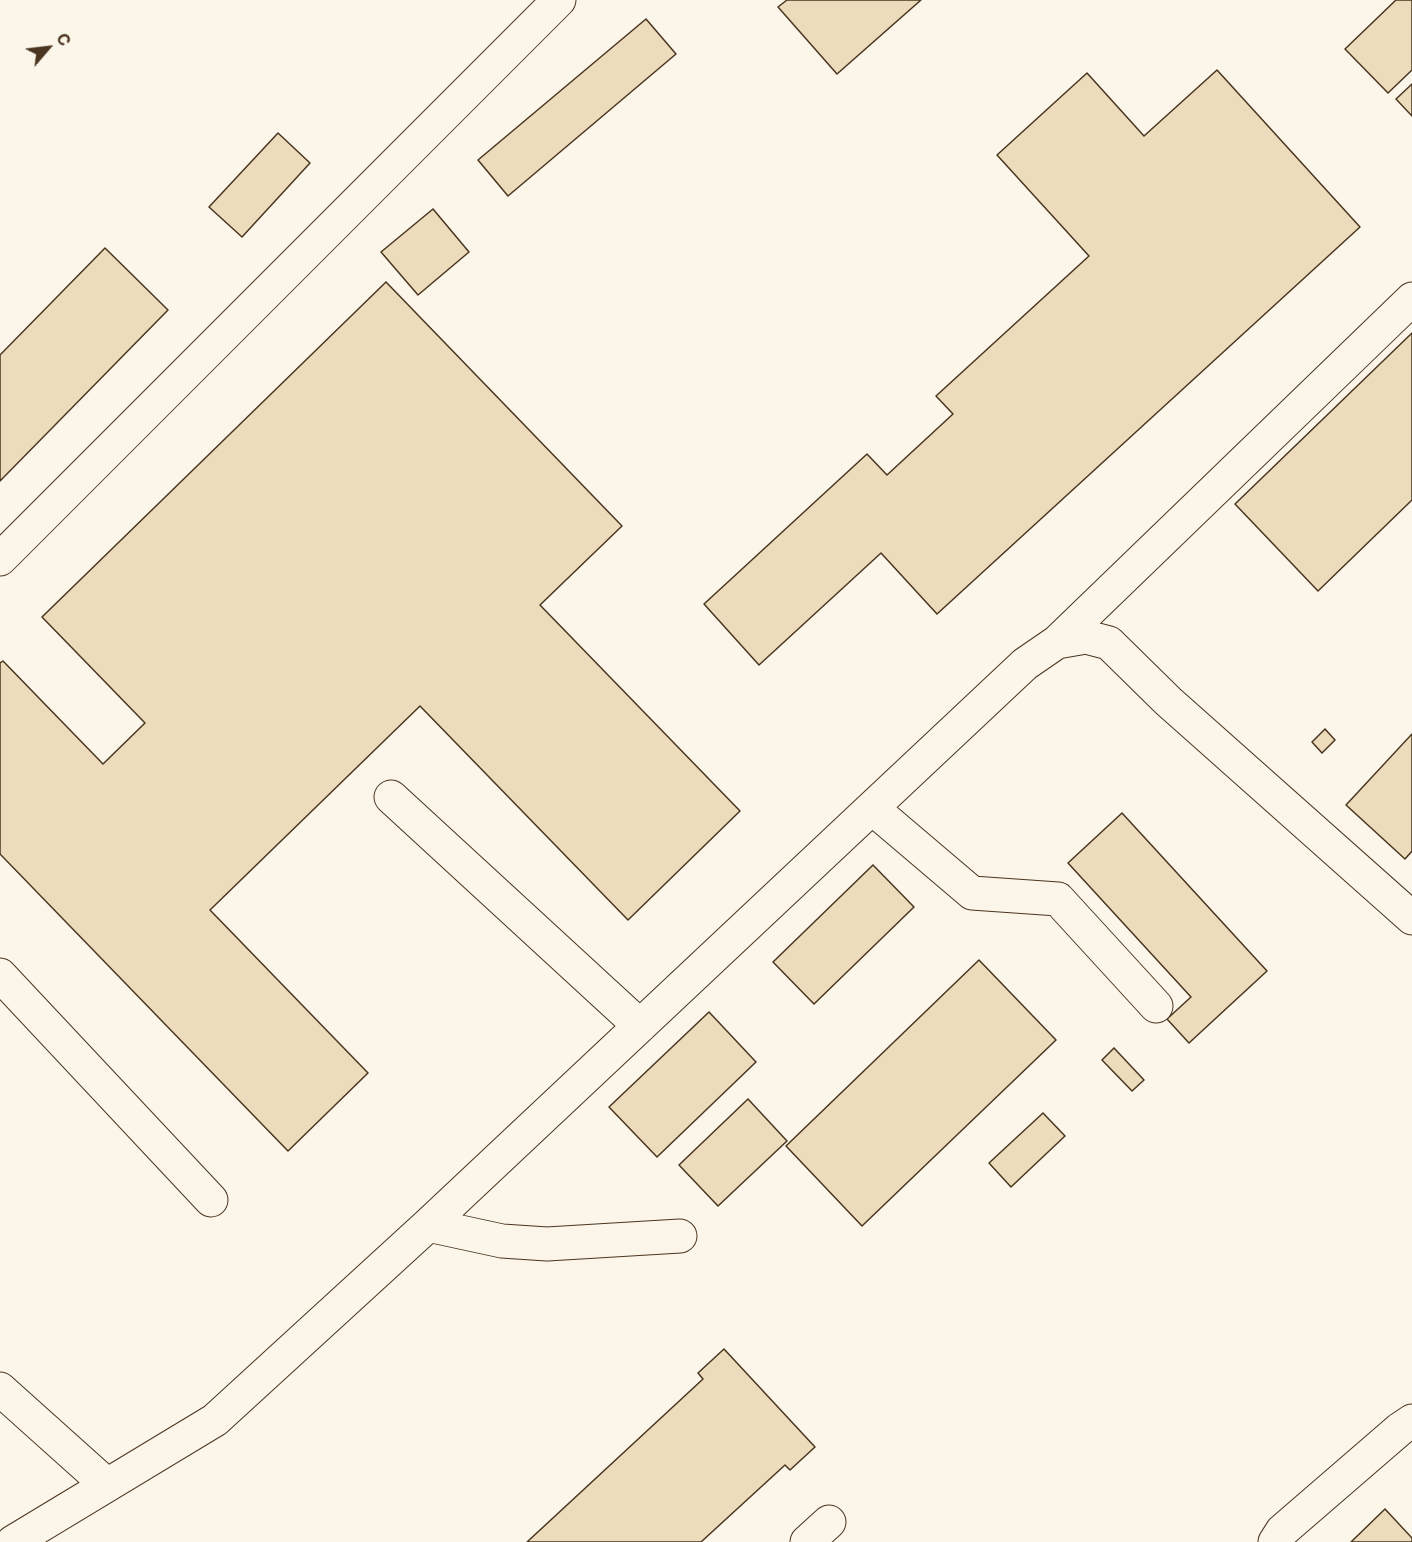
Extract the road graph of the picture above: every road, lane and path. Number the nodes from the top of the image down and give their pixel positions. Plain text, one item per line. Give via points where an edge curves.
1 (559, 0) edge
2 (1412, 299) edge
3 (0, 560) edge
4 (1057, 642) junction
5 (391, 797) dead end
6 (872, 808) junction
7 (1412, 918) edge
8 (0, 975) edge
9 (1156, 1006) dead end
10 (640, 1026) junction
11 (211, 1200) dead end
12 (428, 1225) junction
13 (680, 1236) dead end
14 (0, 1389) edge
15 (1412, 1421) edge
16 (107, 1485) junction
17 (13, 1542) edge
18 (1275, 1542) edge

1 - 3 lane
2 - 4 lane
4 - 6 lane via 1025,664
4 - 7 lane via 1086,637 1109,643 1168,701
5 - 10 lane
6 - 9 lane via 972,893 1058,899
6 - 10 lane
8 - 11 lane
10 - 12 lane
12 - 13 lane via 502,1241 547,1244
12 - 16 lane via 215,1420
14 - 16 lane
15 - 18 lane via 1282,1530
16 - 17 lane

